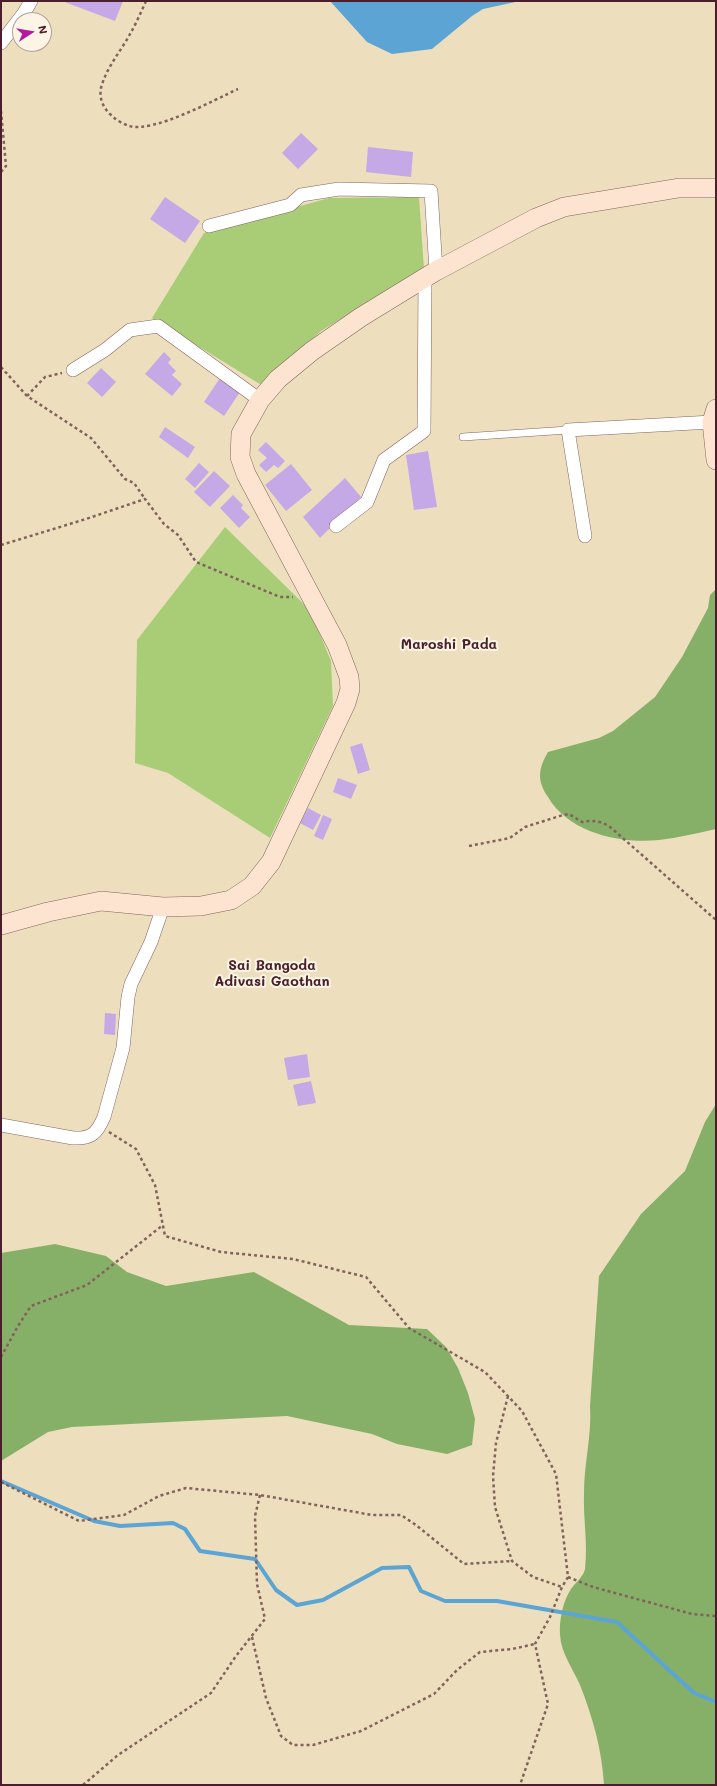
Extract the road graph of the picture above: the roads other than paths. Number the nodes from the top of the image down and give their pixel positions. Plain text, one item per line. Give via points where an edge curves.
1 (31, 1) edge
2 (1, 43) edge
3 (716, 188) edge
4 (209, 226) dead end
5 (431, 275) junction
6 (73, 370) road end
7 (260, 400) junction
8 (714, 415) edge
9 (568, 430) junction
10 (463, 437) dead end
11 (716, 460) edge
12 (336, 526) dead end
13 (585, 536) dead end
14 (163, 907) junction
15 (1, 925) edge
16 (1, 1125) edge

1 - 2 street
3 - 5 street via 679,188 564,207 536,218
4 - 5 street via 290,205 301,195 339,188 431,191
5 - 7 street via 312,351 278,379
5 - 12 street via 424,431 384,460 367,502
6 - 7 street via 105,350 130,330 158,326
7 - 14 street via 241,434 240,456 246,474 337,645 349,677 350,689 271,862 252,886 231,900 202,906
8 - 9 street
8 - 11 street
9 - 10 lane
9 - 13 street
14 - 15 street via 101,901
14 - 16 street via 151,942 131,984 122,1048 100,1127 92,1136 73,1138

